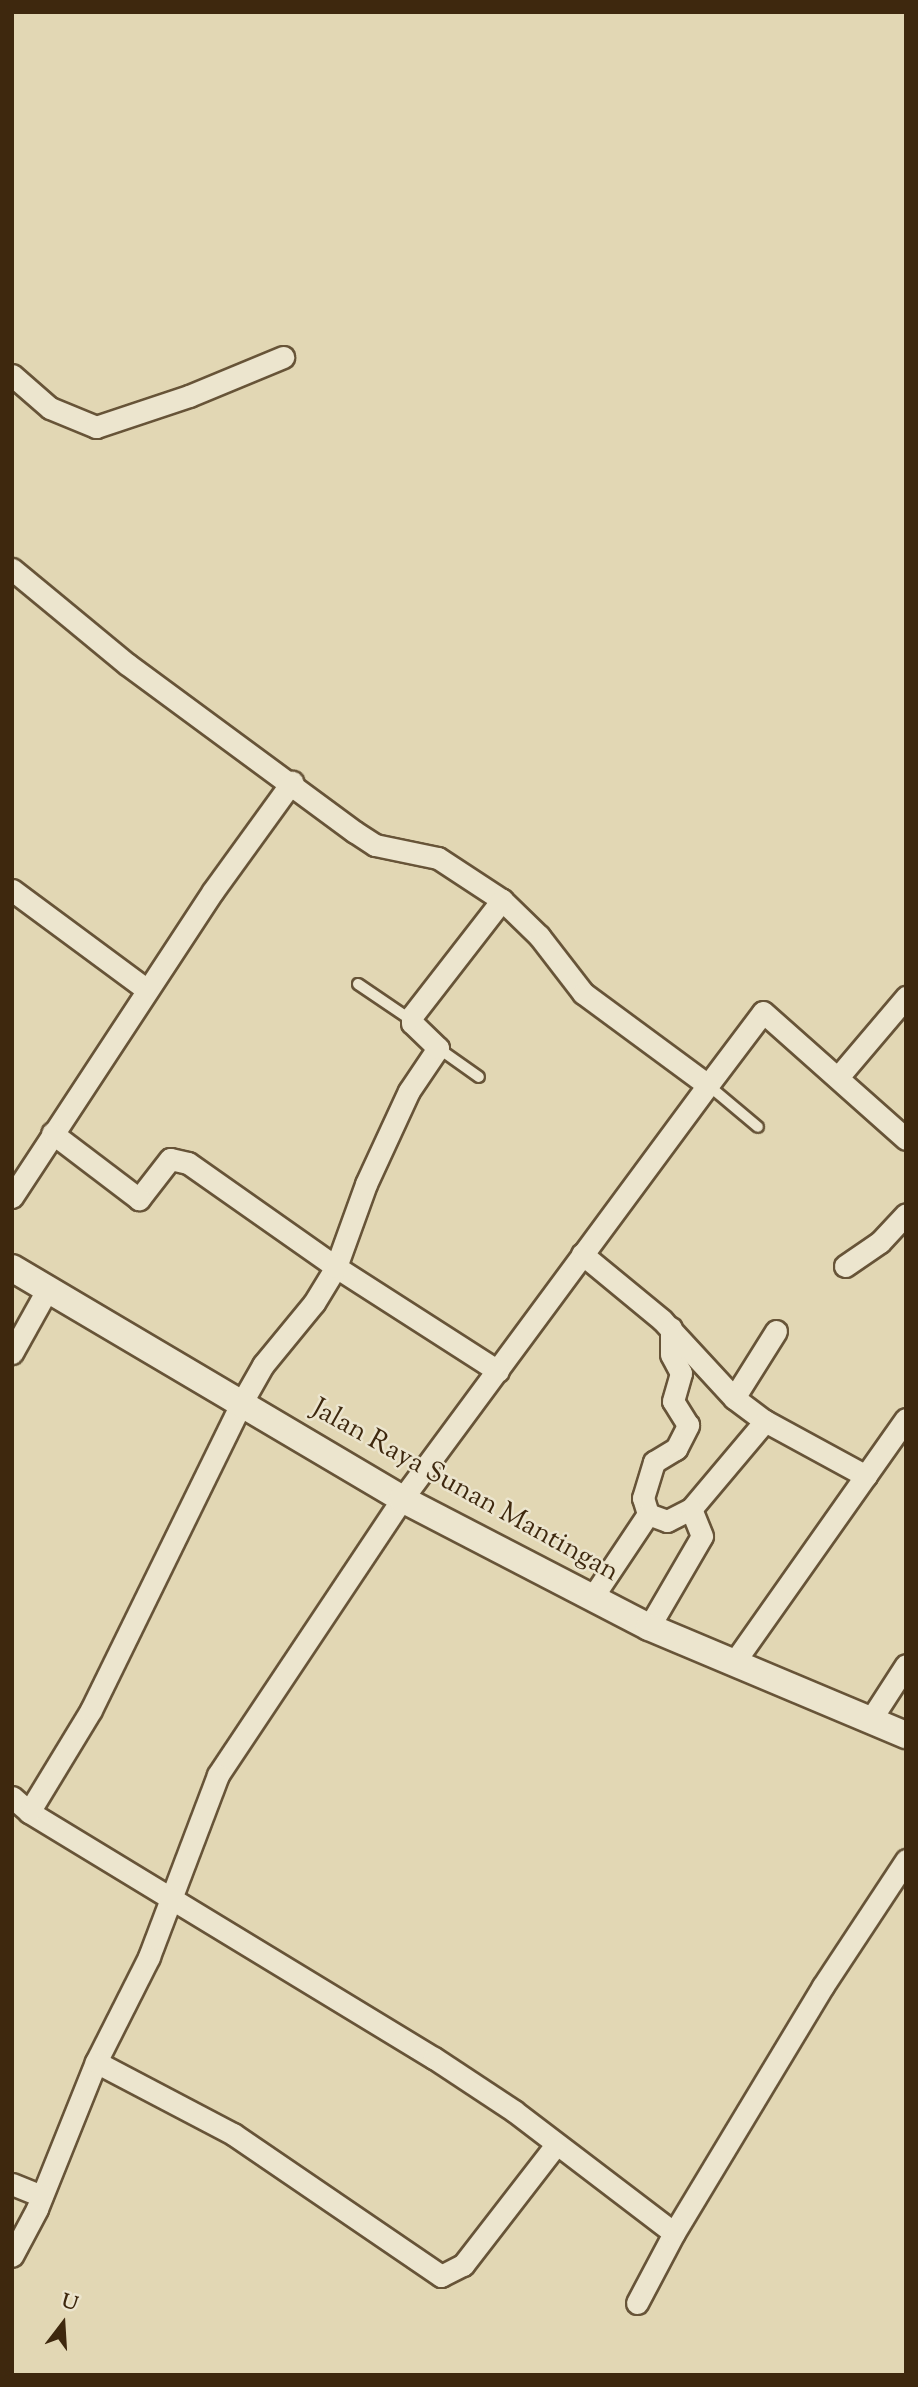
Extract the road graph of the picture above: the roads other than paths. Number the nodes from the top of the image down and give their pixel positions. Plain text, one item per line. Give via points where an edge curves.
1 (284, 357) dead end
2 (12, 375) edge
3 (12, 569) edge
4 (292, 782) junction
5 (12, 890) edge
6 (502, 900) junction
7 (359, 985) dead end
8 (147, 990) junction
9 (906, 997) edge
10 (411, 1020) junction
11 (438, 1048) junction
12 (839, 1076) junction
13 (479, 1077) dead end
14 (708, 1085) junction
15 (758, 1127) dead end
16 (52, 1133) junction
17 (906, 1139) edge
18 (12, 1196) edge
19 (906, 1214) edge
20 (582, 1254) junction
21 (845, 1266) dead end
22 (335, 1267) junction
23 (12, 1268) edge
24 (47, 1290) junction
25 (671, 1328) junction
26 (776, 1331) dead end
27 (12, 1353) edge
28 (498, 1371) junction
29 (734, 1398) junction
30 (242, 1402) junction
31 (906, 1419) edge
32 (765, 1421) junction
33 (866, 1476) junction
34 (402, 1499) junction
35 (691, 1509) junction
36 (648, 1514) junction
37 (592, 1598) junction
38 (649, 1627) junction
39 (736, 1661) junction
40 (906, 1665) edge
41 (871, 1719) junction
42 (906, 1735) edge
43 (12, 1797) edge
44 (29, 1812) junction
45 (906, 1860) edge
46 (172, 1896) junction
47 (96, 2062) junction
48 (555, 2146) junction
49 (12, 2184) edge
50 (42, 2196) junction
51 (674, 2233) junction
52 (12, 2256) edge
53 (636, 2303) dead end

1 - 2 street via 96,427 50,408
3 - 4 street via 127,664
4 - 6 street via 375,845 438,858
4 - 8 street
5 - 8 street
6 - 10 street
6 - 14 street via 539,936 583,993
7 - 10 lane
8 - 16 street
9 - 12 street
10 - 11 street
11 - 13 lane
11 - 22 street via 404,1102
12 - 14 street via 763,1013
12 - 17 street
14 - 15 lane
14 - 20 street
16 - 18 street
16 - 22 street via 139,1199 170,1159 188,1163
19 - 21 street via 880,1242
20 - 25 street
20 - 28 street
22 - 28 street
22 - 30 street via 314,1303 263,1365
23 - 24 street, Jalan Raya Sunan Mantingan
24 - 27 street
24 - 30 street, Jalan Raya Sunan Mantingan
25 - 29 street
25 - 36 street via 671,1354 681,1373 673,1401 688,1425 676,1449 654,1462 643,1498
26 - 29 street
28 - 34 street
29 - 32 street
30 - 34 street, Jalan Raya Sunan Mantingan
30 - 44 street via 91,1710
31 - 33 street
32 - 33 street
32 - 35 street
33 - 39 street
34 - 37 street, Jalan Raya Sunan Mantingan
34 - 46 street via 218,1775
35 - 36 street via 667,1521
35 - 38 street via 702,1536
36 - 37 street
37 - 38 street, Jalan Raya Sunan Mantingan
38 - 39 street, Jalan Raya Sunan Mantingan
39 - 41 street, Jalan Raya Sunan Mantingan
40 - 41 street
41 - 42 street, Jalan Raya Sunan Mantingan
43 - 44 street
44 - 46 street
45 - 51 street
46 - 47 street via 149,1957
46 - 48 street via 435,2058 514,2111
47 - 48 street via 233,2134 441,2276 461,2267
47 - 50 street
48 - 51 street
49 - 50 street
50 - 52 street
51 - 53 street

